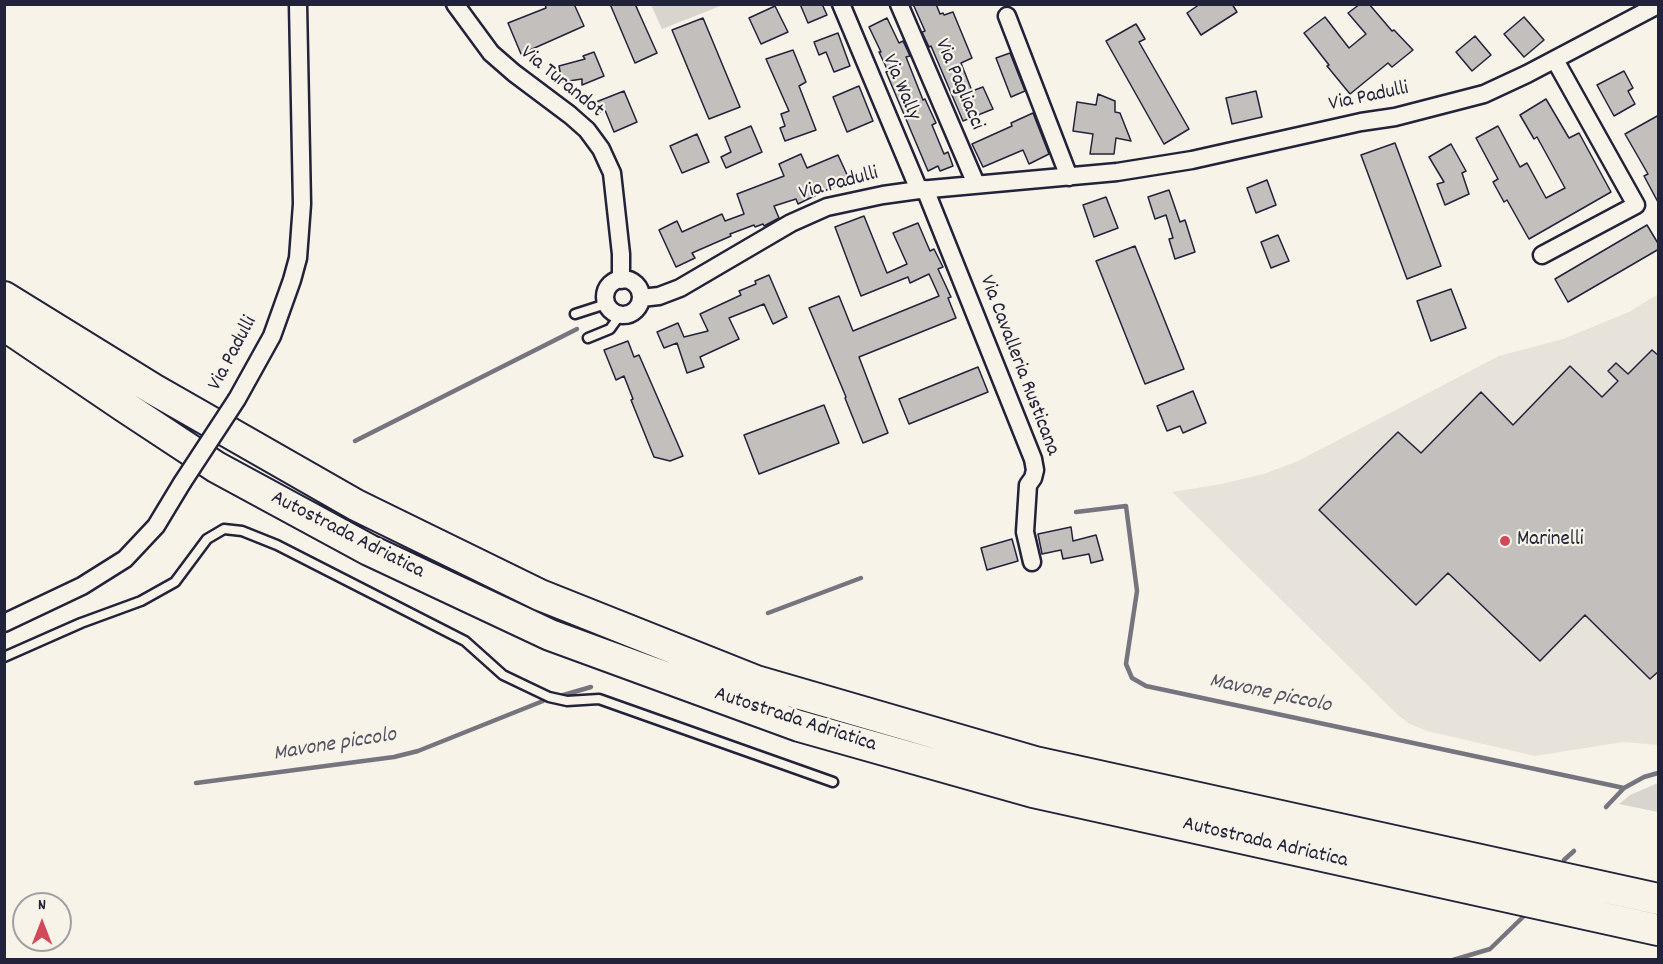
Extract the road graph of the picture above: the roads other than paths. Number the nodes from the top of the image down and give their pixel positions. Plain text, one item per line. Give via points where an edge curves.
1 (298, 4) edge
2 (455, 4) edge
3 (841, 4) edge
4 (899, 4) edge
5 (1659, 5) edge
6 (1008, 16) dead end
7 (1555, 60) junction
8 (1069, 177) junction
9 (976, 184) junction
10 (922, 190) junction
11 (1542, 255) dead end
12 (621, 280) junction
13 (4, 297) edge
14 (641, 298) junction
15 (606, 304) junction
16 (575, 314) dead end
17 (620, 315) junction
18 (4, 325) edge
19 (588, 338) dead end
20 (1032, 562) dead end
21 (4, 622) edge
22 (4, 657) edge
23 (833, 782) dead end
24 (1659, 898) edge
25 (1659, 930) edge

1 - 21 street, Via Padulli, bridge via 302,204 298,258 272,336 156,526 125,559 82,586
2 - 12 street, Via Turandot via 491,53 570,115 601,149 612,173
3 - 10 street, Via Wally
4 - 9 street, Via Pagliacci
5 - 7 street, Via Padulli
6 - 8 street
7 - 8 street, Via Padulli via 1498,88 1438,107 1192,159
7 - 11 street via 1636,205
8 - 9 street, Via Padulli
9 - 10 street, Via Padulli
10 - 14 street, Via Padulli via 827,207 791,223 680,288
10 - 20 street, Via Cavalleria Rusticana via 1033,459 1035,470 1028,484 1025,532
12 - 14 street via 633,282
12 - 15 street via 608,288
13 - 24 highway, Autostrada Adriatica via 153,389 356,506 540,595 756,681 1035,762
14 - 17 street, Via Padulli via 634,312
15 - 16 lane
15 - 17 street
17 - 19 lane via 610,329
18 - 25 highway, Autostrada Adriatica via 216,467 369,550 550,634 799,726 1033,792
22 - 23 lane via 141,601 175,582 207,539 224,529 242,531 278,545 465,641 503,675 549,697 599,699

